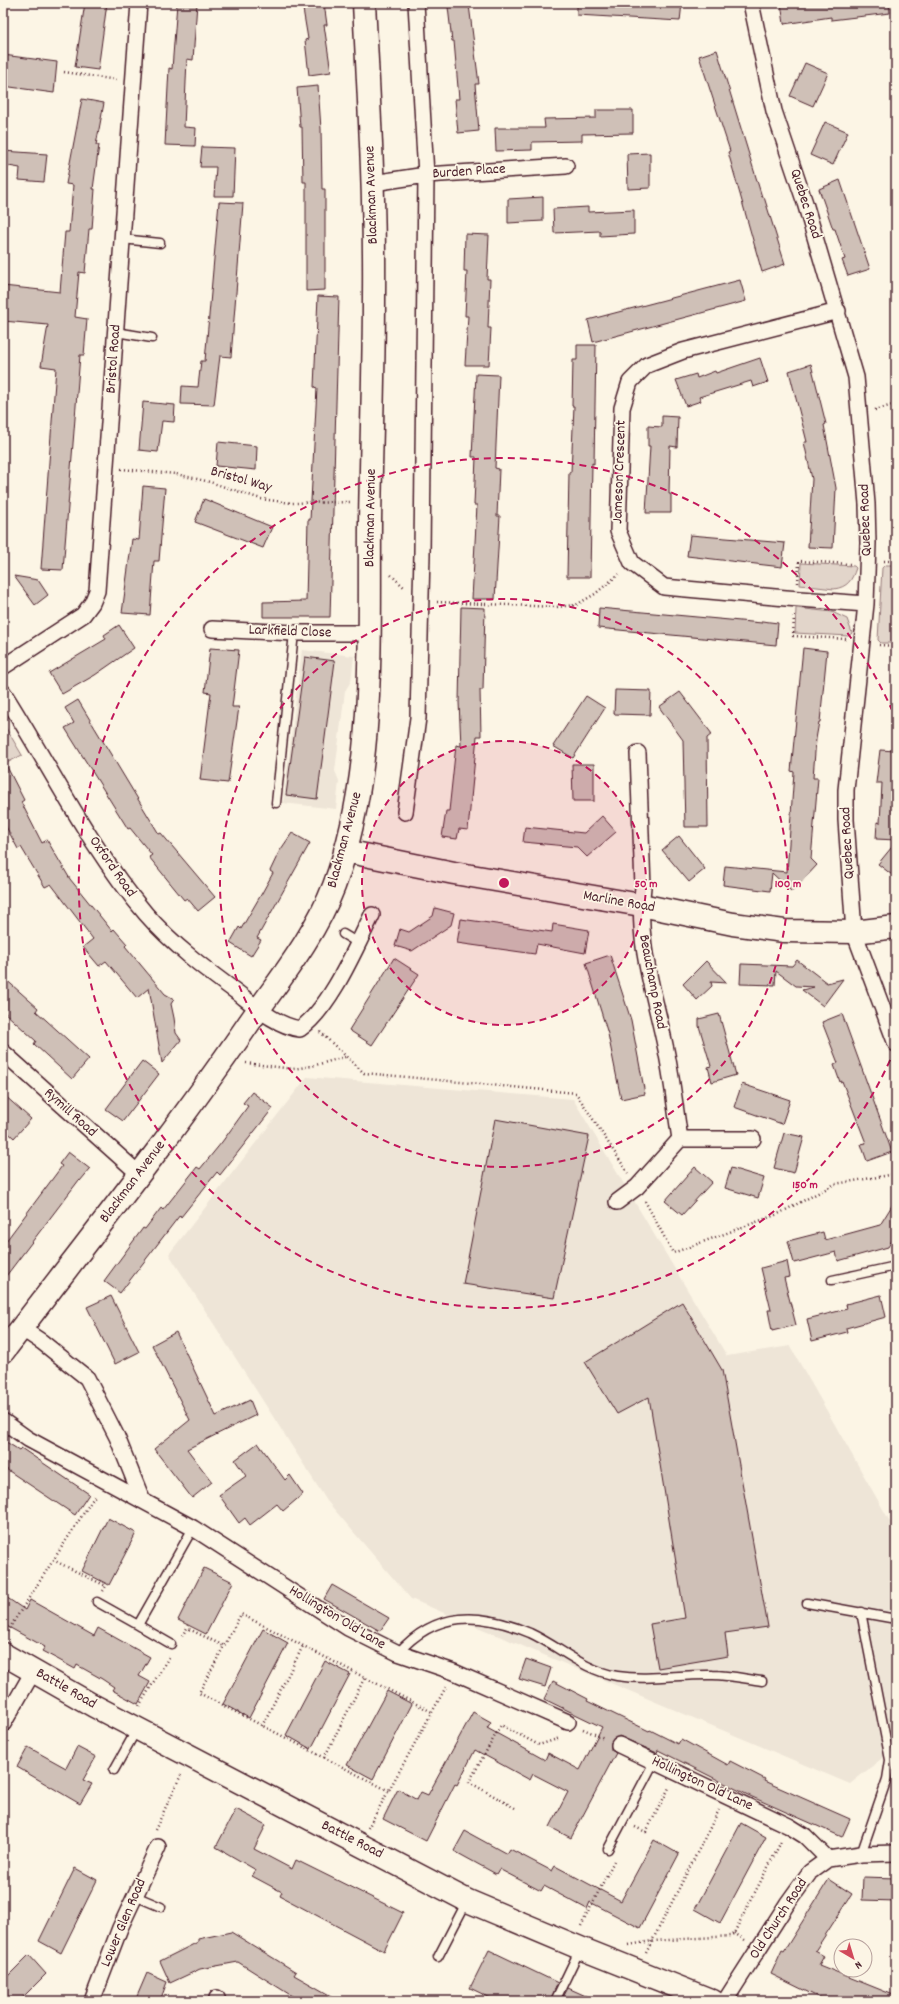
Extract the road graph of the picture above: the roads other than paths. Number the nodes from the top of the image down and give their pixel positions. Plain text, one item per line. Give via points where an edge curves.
1 (139, 3) edge
2 (364, 3) edge
3 (416, 3) edge
4 (751, 3) edge
5 (566, 166) dead end
6 (426, 175) junction
7 (373, 182) junction
8 (122, 239) junction
9 (160, 243) dead end
10 (838, 312) junction
11 (116, 332) junction
12 (152, 338) dead end
13 (866, 604) junction
14 (212, 629) dead end
15 (294, 633) junction
16 (369, 633) junction
17 (3, 667) edge
18 (3, 692) edge
19 (638, 752) dead end
20 (276, 803) dead end
21 (405, 812) dead end
22 (345, 851) junction
23 (641, 905) junction
24 (372, 915) dead end
25 (896, 928) edge
26 (854, 932) junction
27 (343, 934) dead end
28 (358, 943) junction
29 (259, 1009) junction
30 (896, 1044) edge
31 (3, 1052) edge
32 (680, 1139) junction
33 (753, 1139) dead end
34 (138, 1174) junction
35 (617, 1202) dead end
36 (896, 1266) edge
37 (832, 1280) dead end
38 (21, 1328) junction
39 (3, 1352) edge
40 (3, 1421) edge
41 (142, 1499) junction
42 (193, 1528) junction
43 (97, 1602) road end
44 (807, 1603) dead end
45 (861, 1612) junction
46 (896, 1619) edge
47 (138, 1625) junction
48 (172, 1648) road end
49 (3, 1654) edge
50 (398, 1654) junction
51 (34, 1670) junction
52 (762, 1681) dead end
53 (568, 1722) road end
54 (3, 1724) edge
55 (138, 1729) junction
56 (619, 1746) road end
57 (654, 1762) junction
58 (114, 1770) dead end
59 (158, 1846) road end
60 (608, 1849) dead end
61 (896, 1853) edge
62 (861, 1854) junction
63 (828, 1859) junction
64 (135, 1896) junction
65 (468, 1901) junction
66 (160, 1907) dead end
67 (576, 1946) junction
68 (438, 1957) dead end
69 (92, 2001) edge
70 (555, 2001) edge
71 (713, 2001) edge
72 (725, 2001) edge

1 - 8 street, Bristol Road
2 - 7 street, Blackman Avenue
3 - 6 street
4 - 10 street, Quebec Road via 774,111
5 - 6 street, Burden Place
6 - 7 street, Burden Place
6 - 21 street via 418,718
7 - 16 street, Blackman Avenue via 374,295
8 - 9 lane
8 - 11 street, Bristol Road
10 - 13 street, Quebec Road via 856,377 867,504
10 - 13 street, Jameson Crescent via 683,351 647,365 630,382 622,408 618,531 632,563 664,587
11 - 12 lane
11 - 17 street, Bristol Road via 96,591 92,603 84,615
13 - 26 street, Quebec Road via 846,790
14 - 15 street, Larkfield Close
15 - 16 street, Larkfield Close
15 - 20 lane
16 - 22 street, Blackman Avenue via 362,771
18 - 29 street, Oxford Road via 117,877 146,914 180,948
19 - 23 street, Beauchamp Road via 643,887
22 - 23 street, Marline Road via 454,873
22 - 29 street, Blackman Avenue via 333,888 309,936
23 - 26 street, Marline Road via 733,924 784,931
23 - 32 street, Beauchamp Road via 643,949 666,1046
24 - 28 street
25 - 26 street, Marline Road
26 - 30 street, Quebec Road
27 - 28 lane
28 - 29 street via 336,985 310,1022 300,1029 289,1028
29 - 34 street, Blackman Avenue
31 - 34 street, Rymill Road
32 - 33 street
32 - 35 street via 637,1187
34 - 38 street, Blackman Avenue
36 - 37 lane
38 - 39 street, Blackman Avenue
38 - 41 street via 88,1378 117,1437
40 - 41 street, Hollington Old Lane via 28,1438
41 - 42 street, Hollington Old Lane
42 - 47 lane
42 - 50 street, Hollington Old Lane via 348,1628
43 - 47 lane
44 - 45 lane
45 - 46 lane
45 - 62 lane via 890,1760 888,1778
47 - 48 lane
49 - 51 street, Battle Road
50 - 52 lane via 421,1631 449,1620 466,1618 501,1624 530,1634 587,1667 617,1676 658,1678 714,1675
50 - 53 street, Hollington Old Lane via 454,1672
51 - 54 street
51 - 55 street, Battle Road
55 - 58 lane
55 - 65 street, Battle Road
56 - 57 street, Hollington Old Lane
57 - 60 lane
57 - 63 street, Hollington Old Lane via 789,1826 804,1836
59 - 64 street, Lower Glen Road
61 - 62 street, Old Church Road
62 - 63 street, Old Church Road
63 - 72 street, Old Church Road via 810,1872
64 - 66 lane
64 - 69 street, Lower Glen Road
65 - 67 street, Battle Road
65 - 68 lane
67 - 70 lane
67 - 71 street, Battle Road

